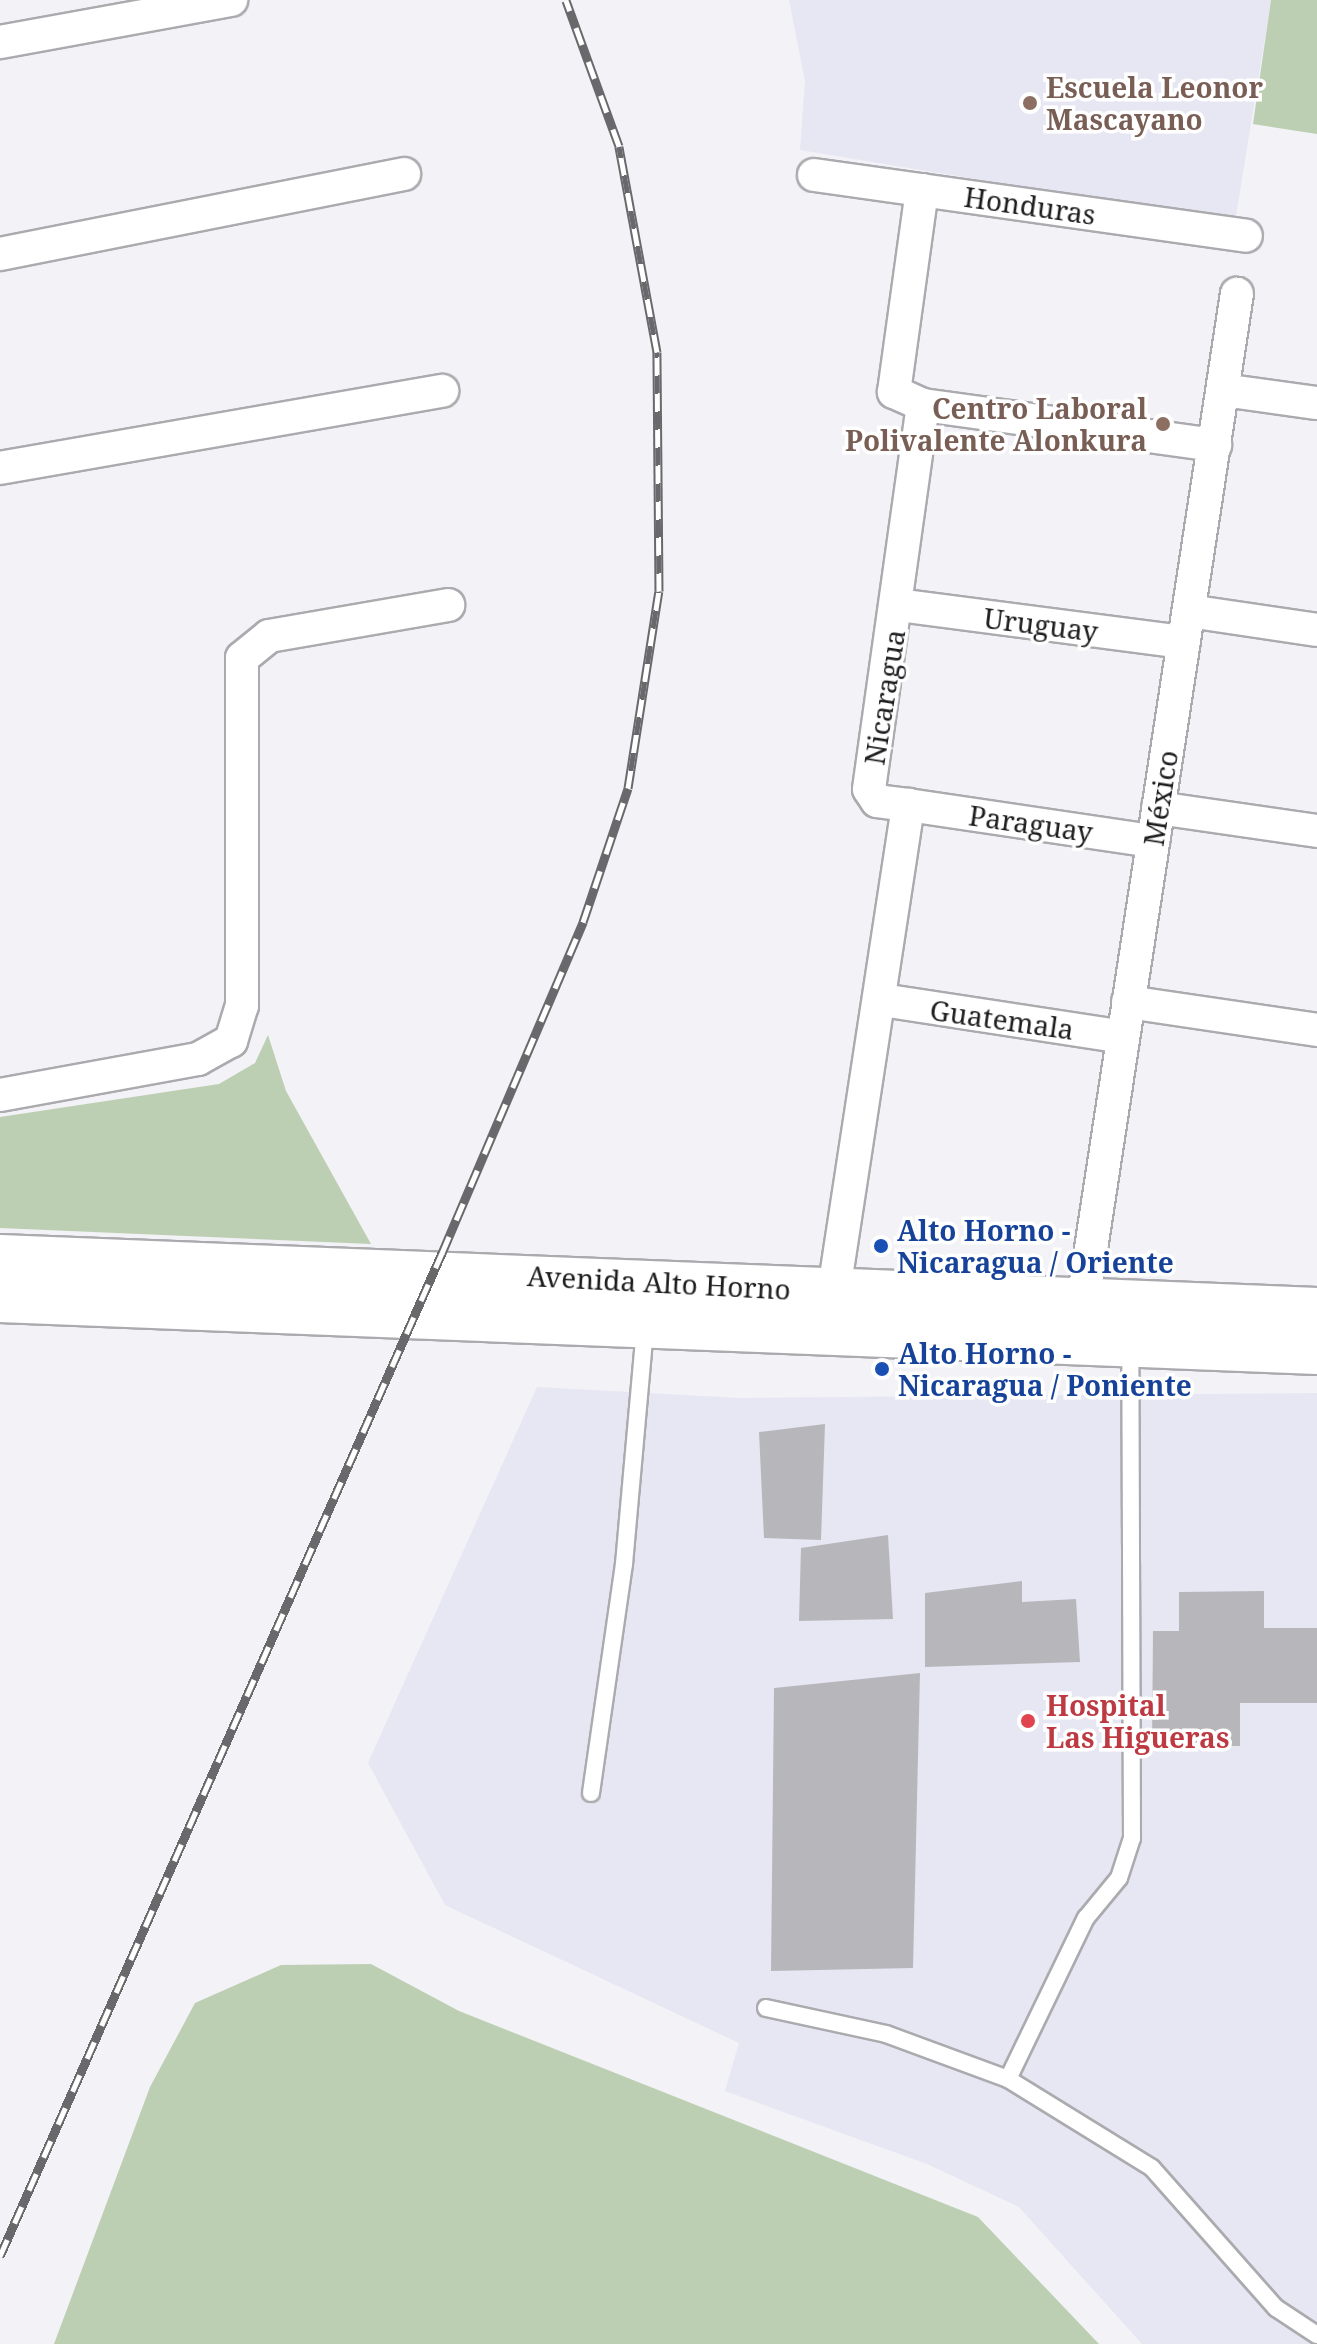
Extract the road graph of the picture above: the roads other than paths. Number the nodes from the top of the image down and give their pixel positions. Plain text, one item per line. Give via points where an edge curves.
1 (231, 0) edge
2 (0, 42) edge
3 (404, 174) dead end
4 (814, 175) dead end
5 (922, 190) junction
6 (1246, 236) dead end
7 (0, 254) edge
8 (1237, 294) dead end
9 (1223, 390) junction
10 (442, 391) dead end
11 (1317, 403) edge
12 (923, 405) junction
13 (1215, 445) junction
14 (0, 468) edge
15 (448, 605) dead end
16 (898, 605) junction
17 (1186, 627) junction
18 (1317, 630) edge
19 (908, 805) junction
20 (1158, 808) junction
21 (1317, 831) edge
22 (1153, 841) junction
23 (882, 1000) junction
24 (1128, 1002) junction
25 (1317, 1030) edge
26 (1123, 1037) junction
27 (0, 1095) edge
28 (0, 1257) edge
29 (834, 1290) junction
30 (0, 1300) edge
31 (1083, 1301) junction
32 (1317, 1310) edge
33 (645, 1326) junction
34 (1130, 1346) junction
35 (1317, 1352) edge
36 (591, 1793) dead end
37 (766, 2008) dead end
38 (1008, 2079) junction
39 (1317, 2335) edge

1 - 2 street
3 - 7 street
4 - 5 street, Honduras
5 - 6 street, Honduras
5 - 12 street via 894,392
8 - 9 street, México
9 - 11 street
9 - 13 street, México
10 - 14 street
12 - 13 street
12 - 16 street, Nicaragua
13 - 17 street, México
15 - 27 street via 269,636 242,658 242,1006 231,1041 198,1059
16 - 17 street, Uruguay
16 - 19 street, Nicaragua via 869,789 877,801
17 - 18 street, Uruguay
17 - 20 street, México
19 - 22 street, Paraguay
19 - 23 street
20 - 21 street
20 - 22 street, México
22 - 24 street, México
23 - 26 street, Guatemala
23 - 29 street
24 - 25 street
24 - 26 street, México
26 - 31 street, México
28 - 29 main road, Avenida Alto Horno
29 - 31 main road, Avenida Alto Horno
30 - 33 main road, Avenida Alto Horno
31 - 32 main road, Avenida Alto Horno
33 - 34 main road, Avenida Alto Horno
33 - 36 lane via 624,1564
34 - 35 main road, Avenida Alto Horno
34 - 38 lane via 1132,1838 1119,1878 1086,1918
37 - 38 lane via 886,2034
38 - 39 lane via 1152,2168 1276,2308

